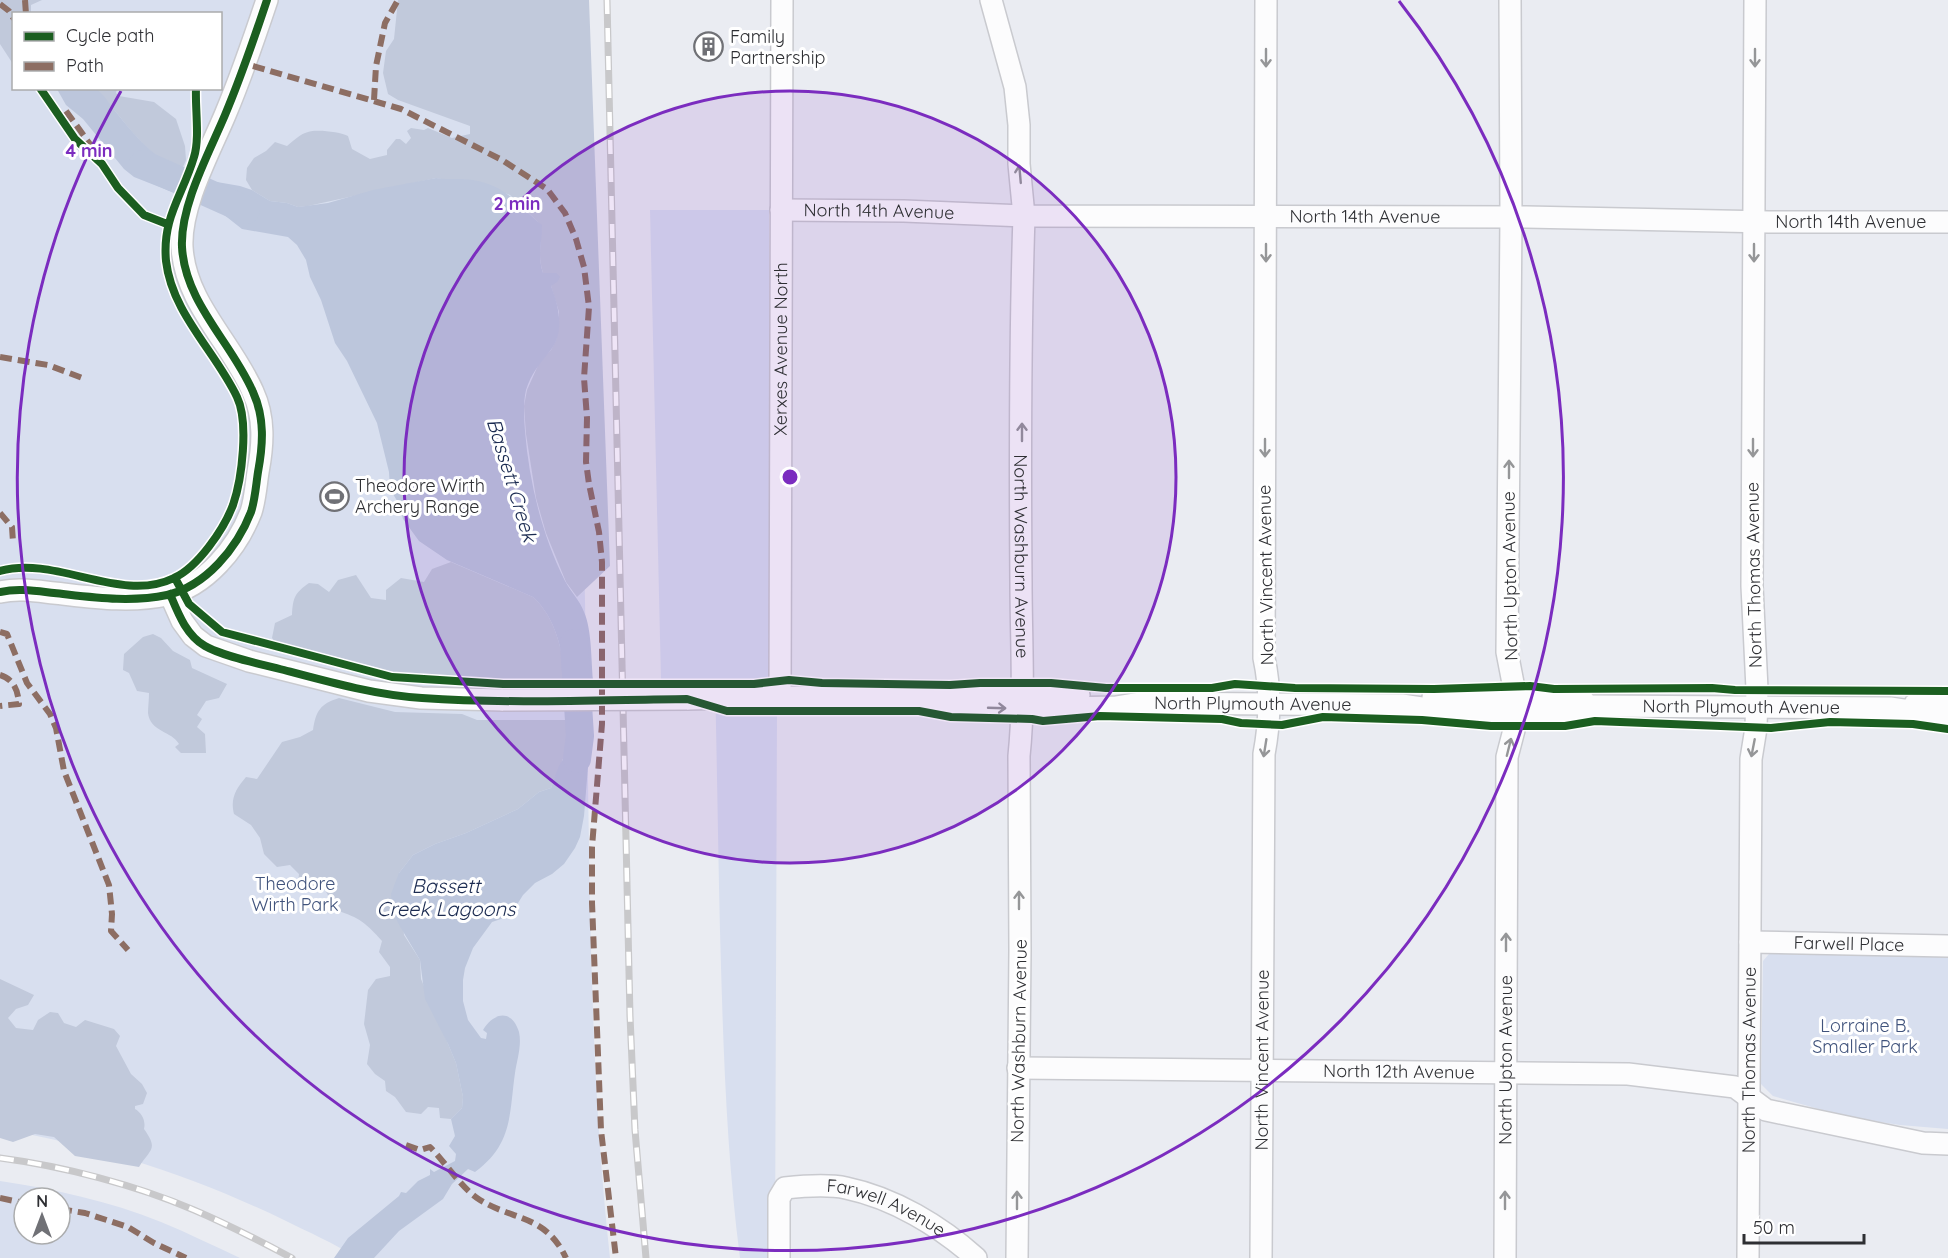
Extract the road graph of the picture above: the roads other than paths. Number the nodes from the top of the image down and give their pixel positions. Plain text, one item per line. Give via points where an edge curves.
1 (267, 0) edge
2 (782, 0) edge
3 (991, 0) edge
4 (1266, 0) edge
5 (1510, 0) edge
6 (1755, 0) edge
7 (781, 210) junction
8 (1024, 216) junction
9 (1266, 216) junction
10 (1511, 218) junction
11 (1755, 222) junction
12 (1948, 222) edge
13 (0, 592) edge
14 (170, 594) junction
15 (780, 697) junction
16 (1023, 700) junction
17 (1948, 701) edge
18 (1269, 704) junction
19 (1513, 705) junction
20 (1756, 707) junction
21 (1890, 708) junction
22 (1948, 717) edge
23 (1750, 942) junction
24 (1948, 946) edge
25 (1018, 1068) junction
26 (1263, 1071) junction
27 (1506, 1073) junction
28 (1750, 1097) junction
29 (1948, 1144) edge
30 (779, 1258) edge
31 (976, 1258) edge
32 (1017, 1258) edge
33 (1262, 1258) edge
34 (1505, 1258) edge
35 (1748, 1258) edge

1 - 14 street via 246,64 189,202 182,233 182,250 199,302 254,392 261,413 263,448 252,510 240,535 208,573
2 - 7 street, Xerxes Avenue North
8 -> 3 street, North Washburn Avenue via 1015,87
4 -> 9 street, North Vincent Avenue
5 - 10 street, North Upton Avenue
6 -> 11 street, North Thomas Avenue
7 - 8 street, North 14th Avenue
7 - 15 street, Xerxes Avenue North
8 - 9 street, North 14th Avenue
16 -> 8 street, North Washburn Avenue
9 - 10 street, North 14th Avenue
9 -> 18 street, North Vincent Avenue via 1264,658
10 - 11 street, North 14th Avenue
19 -> 10 street, North Upton Avenue via 1507,652
11 - 12 street, North 14th Avenue
11 -> 20 street, North Thomas Avenue via 1752,586
13 - 14 street via 28,590 128,599
14 - 15 street, North Plymouth Avenue, bridge via 182,621 206,646 249,661 369,691 421,698 503,700
15 - 16 street, North Plymouth Avenue via 931,698 948,694
16 - 18 street, North Plymouth Avenue via 1116,707 1140,703
25 -> 16 street, North Washburn Avenue via 1019,756
17 - 21 street, North Plymouth Avenue
18 - 19 street, North Plymouth Avenue via 1403,705 1431,710
18 -> 26 street, North Vincent Avenue via 1264,754
19 - 20 street, North Plymouth Avenue via 1579,699 1593,706
27 -> 19 street, North Upton Avenue via 1507,757 1514,730
20 - 21 street, North Plymouth Avenue
20 -> 23 street, North Thomas Avenue via 1751,759
21 - 22 street, North Plymouth Avenue
23 - 24 street, Farwell Place
23 - 28 street, North Thomas Avenue
25 - 26 street, North 12th Avenue
32 -> 25 street, North Washburn Avenue
26 - 27 street, North 12th Avenue
26 - 33 street, North Vincent Avenue
27 - 28 street, North 12th Avenue via 1628,1074 1730,1086
34 -> 27 street, North Upton Avenue
28 - 29 street, North 12th Avenue via 1766,1110 1802,1119 1923,1143
28 - 35 street, North Thomas Avenue
30 - 31 street, Farwell Avenue via 779,1198 786,1188 844,1187 895,1204

